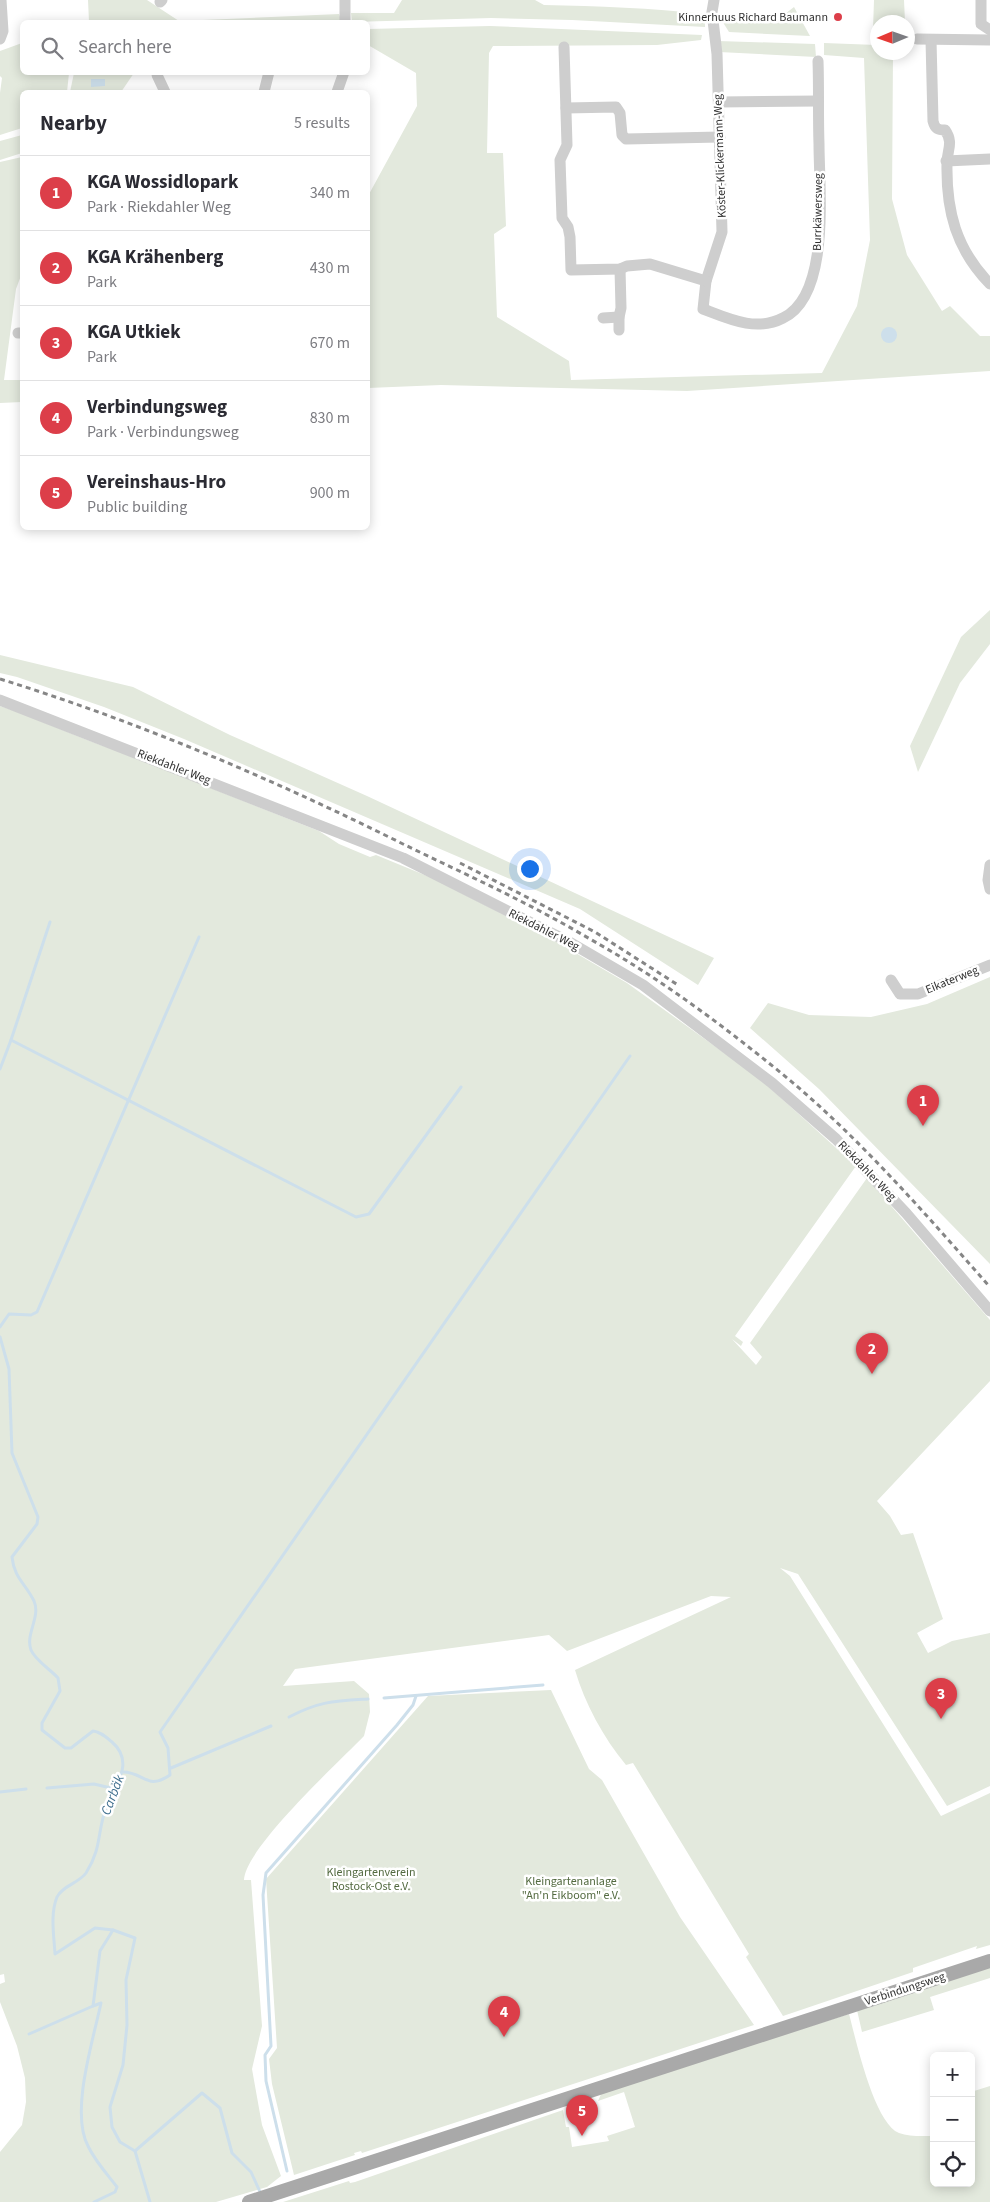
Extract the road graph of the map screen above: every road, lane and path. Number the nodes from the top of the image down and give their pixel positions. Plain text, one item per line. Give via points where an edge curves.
1 (1, 0) edge
2 (345, 0) edge
3 (714, 0) edge
4 (981, 0) edge
5 (345, 20) edge
6 (990, 30) edge
7 (0, 39) edge
8 (917, 39) dead end
9 (931, 40) junction
10 (990, 40) edge
11 (564, 47) dead end
12 (818, 61) dead end
13 (157, 75) dead end
14 (268, 75) edge
15 (343, 75) edge
16 (164, 90) edge
17 (264, 90) edge
18 (338, 90) edge
19 (818, 100) junction
20 (719, 102) junction
21 (566, 108) junction
22 (720, 137) junction
23 (990, 159) edge
24 (946, 160) junction
25 (620, 269) junction
26 (706, 281) junction
27 (990, 284) edge
28 (703, 309) joint
29 (619, 317) junction
30 (603, 318) dead end
31 (619, 330) dead end
32 (0, 700) edge
33 (990, 864) edge
34 (990, 889) edge
35 (990, 965) edge
36 (891, 980) dead end
37 (990, 1311) edge
38 (990, 1961) edge
39 (258, 2199) edge

1 - 7 street via 3,31
2 - 5 street
3 - 20 street, Köster-Klickermann-Weg via 712,12
4 - 6 street via 981,24
8 - 9 street
9 - 10 street
9 - 24 street via 933,121 935,127 945,130 950,138
11 - 21 street
12 - 19 street, Burrkäwersweg
13 - 16 street
14 - 17 street
15 - 18 street
19 - 20 street
19 - 28 street, Burrkäwersweg via 820,227 818,258 807,293 784,318 768,323 736,321
20 - 22 street, Köster-Klickermann-Weg
21 - 22 street via 616,108 620,112 622,136 626,139
21 - 25 street via 567,145 560,160 562,218 570,236 572,270
22 - 26 street, Köster-Klickermann-Weg via 722,232
23 - 24 street
24 - 27 street via 952,218 960,245 975,269
25 - 26 street via 650,264
25 - 29 street
26 - 28 street, Köster-Klickermann-Weg
29 - 30 street
29 - 31 street
32 - 37 street, Riekdahler Weg via 403,858 571,943 643,985 772,1083 836,1139 906,1213
33 - 34 street
35 - 36 street, Eikaterweg via 918,994 900,994
38 - 39 main road, Verbindungsweg

